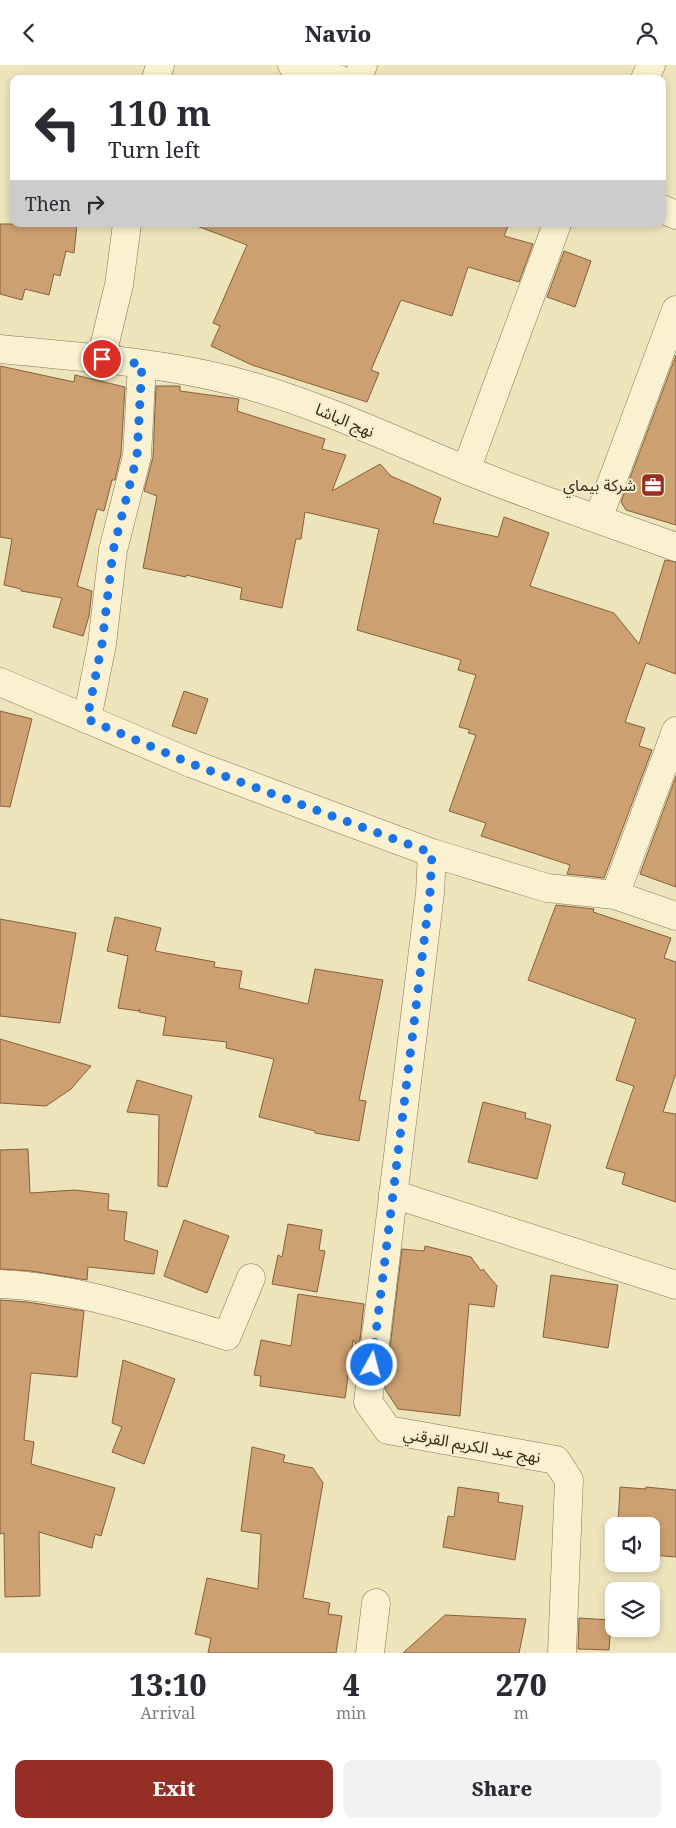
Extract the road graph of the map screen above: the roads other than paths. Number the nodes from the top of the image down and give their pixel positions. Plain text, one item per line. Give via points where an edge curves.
1 (292, 65) edge
2 (325, 75) edge
3 (127, 227) edge
4 (556, 227) edge
5 (676, 310) edge
6 (0, 349) edge
7 (102, 359) junction
8 (142, 364) junction
9 (466, 470) junction
10 (598, 519) junction
11 (676, 547) edge
12 (0, 683) edge
13 (87, 719) junction
14 (676, 731) edge
15 (432, 853) junction
16 (614, 895) junction
17 (676, 916) edge
18 (393, 1194) junction
19 (251, 1278) dead end
20 (0, 1283) edge
21 (676, 1285) edge
22 (376, 1603) dead end
23 (370, 1653) edge
24 (562, 1653) edge

1 - 2 street
3 - 7 street via 119,285
4 - 9 street
5 - 10 street
6 - 7 street, نهج الباشا
7 - 8 street, نهج الباشا
8 - 9 street, نهج الباشا via 228,380 305,403
8 - 13 street via 137,456 113,551 102,644
9 - 10 street, نهج الباشا
10 - 11 street, نهج الباشا
12 - 13 street
13 - 15 street via 192,764
14 - 16 street
15 - 16 street via 547,888
15 - 18 street, نهج عبد الكريم القرقني via 430,893
16 - 17 street
18 - 21 street
18 - 24 street, نهج عبد الكريم القرقني via 368,1403 388,1430 556,1459 570,1480
19 - 20 street via 227,1336 84,1295 32,1285
22 - 23 street

